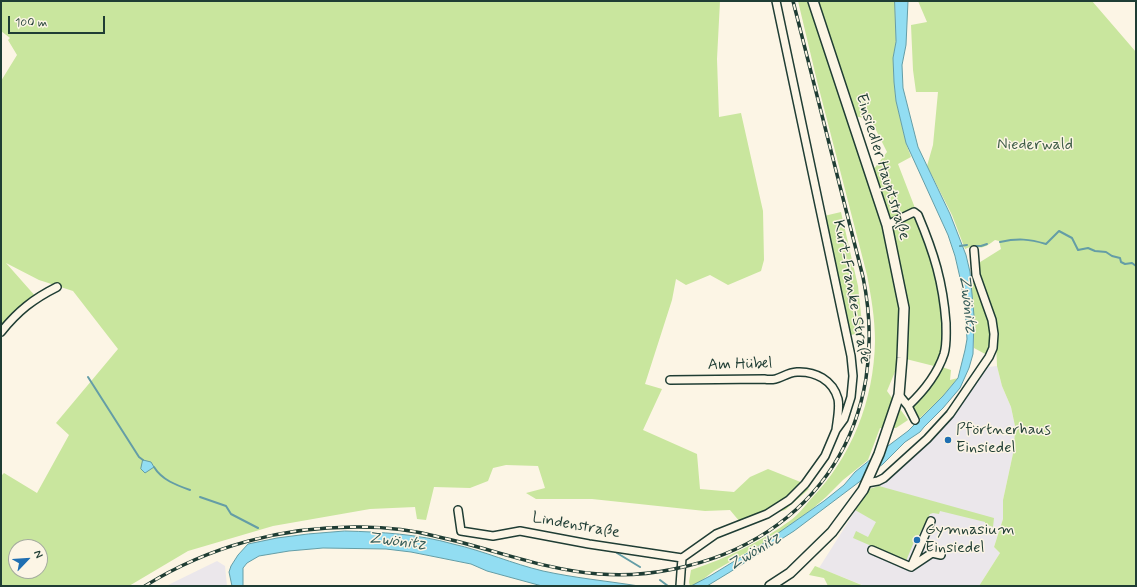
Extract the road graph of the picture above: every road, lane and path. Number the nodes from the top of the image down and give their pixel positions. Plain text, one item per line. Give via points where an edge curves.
1 (776, 1) edge
2 (813, 1) edge
3 (887, 225) junction
4 (974, 250) dead end
5 (57, 286) dead end
6 (1, 332) edge
7 (670, 380) dead end
8 (899, 395) junction
9 (908, 406) junction
10 (915, 420) dead end
11 (836, 430) junction
12 (867, 483) junction
13 (458, 510) dead end
14 (931, 521) dead end
15 (872, 550) dead end
16 (942, 555) dead end
17 (682, 558) junction
18 (911, 567) junction
19 (680, 586) edge
20 (770, 586) edge

1 - 11 street, Kurt-Franke-Straße via 851,356 851,397 844,419
2 - 3 main road, Einsiedler Hauptstraße
3 - 8 main road, Einsiedler Hauptstraße via 904,308
3 - 9 street via 914,212 918,215 937,265 945,313 944,353 935,374
4 - 12 street via 976,275 992,320 994,334 989,357 950,414 927,440 884,478
5 - 6 street via 24,307
7 - 11 street, Am Hübel via 771,380 796,372 812,374 828,382 834,390 838,400
8 - 9 street
8 - 12 main road, Einsiedler Hauptstraße
9 - 10 street
11 - 17 street, Kurt-Franke-Straße via 825,456 805,484 788,500 766,514 716,534
12 - 20 main road, Einsiedler Hauptstraße via 832,532 790,573
13 - 17 street, Lindenstraße via 461,531 493,536 520,531
14 - 18 street
15 - 18 street
16 - 18 street via 932,553
17 - 19 street

